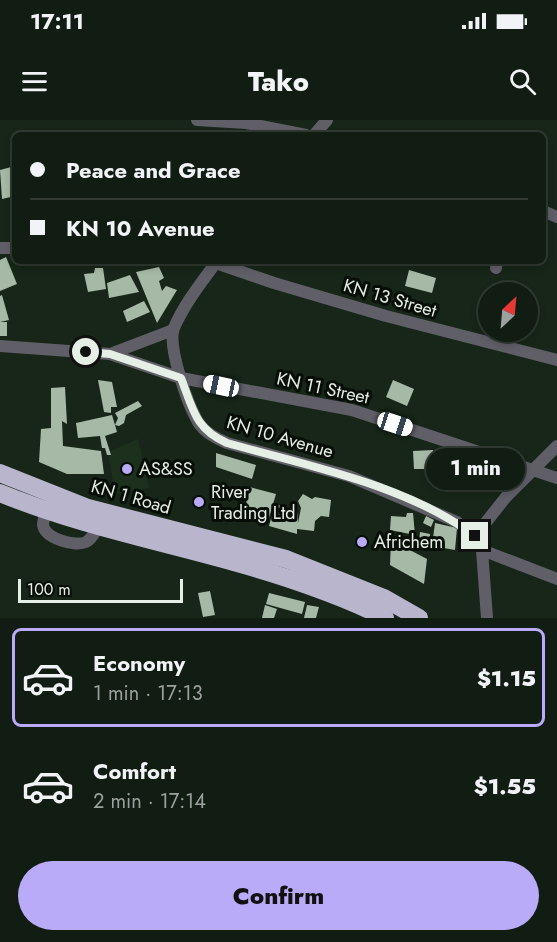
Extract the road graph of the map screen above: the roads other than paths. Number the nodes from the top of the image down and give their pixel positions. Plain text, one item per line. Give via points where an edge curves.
1 (197, 120) edge
2 (327, 120) edge
3 (291, 132) edge
4 (317, 132) edge
5 (213, 264) edge
6 (220, 264) edge
7 (173, 330) junction
8 (0, 346) edge
9 (110, 354) junction
10 (557, 360) edge
11 (181, 378) junction
12 (557, 446) edge
13 (532, 471) junction
14 (0, 473) edge
15 (557, 478) edge
16 (0, 493) edge
17 (475, 536) junction
18 (482, 550) junction
19 (557, 579) edge
20 (386, 618) edge
21 (419, 618) edge
22 (487, 618) edge

1 - 3 street via 246,123
2 - 4 street
5 - 7 street
6 - 10 street, KN 13 Street via 375,313
7 - 9 street
7 - 11 street, KN 10 Avenue via 172,353
8 - 9 street
9 - 11 street, KN 11 Street
11 - 13 street, KN 11 Street via 352,410
11 - 17 street, KN 10 Avenue via 198,422 210,435 349,476 434,511
12 - 13 street
13 - 15 street, KN 11 Street
13 - 17 street
14 - 21 highway, KN 1 Road via 99,511 286,559 384,598
16 - 20 highway, KN 1 Road via 45,511 236,561 337,596
17 - 18 street, KN 10 Avenue
18 - 19 street
18 - 22 street, KN 10 Avenue

